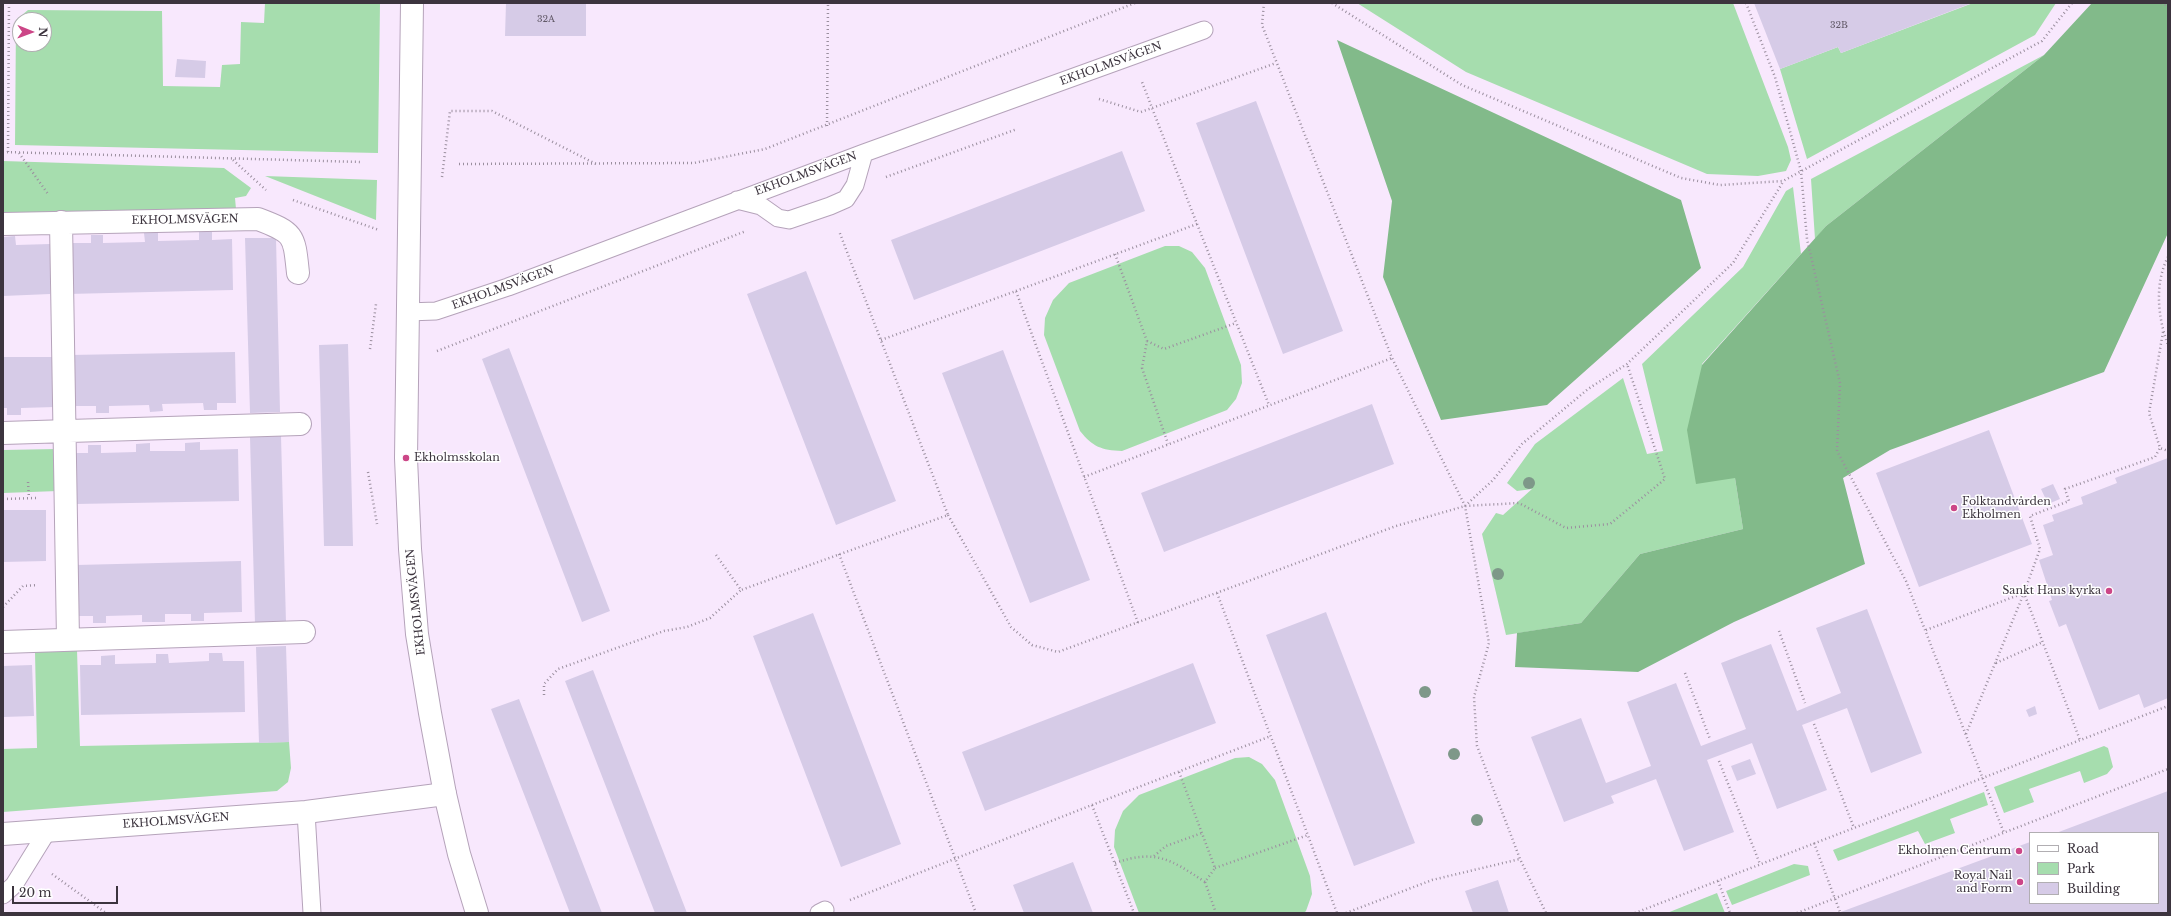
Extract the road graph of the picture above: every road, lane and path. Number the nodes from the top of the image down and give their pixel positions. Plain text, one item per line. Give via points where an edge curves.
1 (9, 3) edge
2 (412, 3) edge
3 (828, 3) edge
4 (1135, 3) edge
5 (1264, 3) edge
6 (1332, 3) edge
7 (1746, 3) edge
8 (2072, 3) edge
9 (2161, 3) edge
10 (2168, 6) edge
11 (1204, 30) dead end
12 (1132, 57) junction
13 (1276, 63) junction
14 (1152, 108) junction
15 (827, 126) junction
16 (3, 152) edge
17 (8, 152) junction
18 (19, 153) junction
19 (864, 153) junction
20 (232, 159) junction
21 (361, 162) dead end
22 (459, 164) dead end
23 (596, 164) junction
24 (1802, 171) junction
25 (441, 179) dead end
26 (1783, 181) junction
27 (274, 193) dead end
28 (289, 198) dead end
29 (737, 200) junction
30 (830, 206) junction
31 (61, 222) junction
32 (3, 224) edge
33 (1197, 224) junction
34 (386, 232) dead end
35 (1115, 254) junction
36 (2168, 258) edge
37 (298, 273) dead end
38 (1016, 290) junction
39 (376, 303) dead end
40 (436, 311) junction
41 (407, 312) junction
42 (1236, 323) junction
43 (2163, 332) junction
44 (881, 340) junction
45 (1148, 341) junction
46 (2168, 345) edge
47 (370, 349) dead end
48 (435, 352) dead end
49 (1392, 358) junction
50 (1627, 364) junction
51 (1268, 405) junction
52 (300, 424) dead end
53 (63, 431) junction
54 (3, 433) edge
55 (1168, 444) junction
56 (2160, 448) junction
57 (2168, 451) edge
58 (1084, 477) junction
59 (28, 482) dead end
60 (29, 498) dead end
61 (1465, 506) junction
62 (948, 515) junction
63 (839, 554) junction
64 (716, 555) dead end
65 (67, 584) junction
66 (741, 590) junction
67 (1217, 593) junction
68 (2024, 593) junction
69 (3, 607) edge
70 (1138, 623) junction
71 (1926, 630) junction
72 (1779, 631) dead end
73 (304, 632) dead end
74 (68, 640) junction
75 (3, 642) edge
76 (2043, 642) junction
77 (1996, 663) junction
78 (1685, 673) dead end
79 (544, 695) dead end
80 (1805, 703) dead end
81 (2168, 706) edge
82 (1814, 724) dead end
83 (1966, 734) junction
84 (1271, 736) junction
85 (1710, 738) dead end
86 (2080, 740) junction
87 (1719, 761) dead end
88 (2168, 769) edge
89 (1179, 772) junction
90 (1983, 778) junction
91 (445, 794) junction
92 (1092, 805) junction
93 (306, 812) junction
94 (1854, 828) junction
95 (48, 830) junction
96 (1202, 833) junction
97 (2004, 833) junction
98 (3, 834) edge
99 (1308, 835) junction
100 (1814, 843) junction
101 (1154, 856) junction
102 (955, 857) junction
103 (31, 858) junction
104 (1520, 859) junction
105 (1115, 863) junction
106 (1760, 864) junction
107 (1215, 868) junction
108 (1718, 881) junction
109 (1205, 882) junction
110 (3, 895) edge
111 (1835, 898) junction
112 (822, 912) edge
113 (1840, 912) dead end
114 (106, 913) edge
115 (312, 913) edge
116 (478, 913) edge
117 (976, 913) edge
118 (1134, 913) edge
119 (1216, 913) edge
120 (1337, 913) edge
121 (1346, 913) edge
122 (1546, 913) edge
123 (1635, 913) edge
124 (1730, 913) edge
125 (1797, 913) edge

1 - 17 path
2 - 41 street, EKHOLMSVÄGEN
3 - 15 path
4 - 15 path
5 - 13 path via 1262,25
6 - 26 path via 1462,85 1681,178 1720,185
7 - 24 path via 1775,76
8 - 24 path via 2042,41
9 - 10 path
11 - 12 lane, EKHOLMSVÄGEN
12 - 14 path
12 - 19 lane, EKHOLMSVÄGEN
13 - 14 path
13 - 49 path
14 - 33 path
15 - 23 path via 765,149 694,163
16 - 17 path
17 - 18 path
18 - 20 path
18 - 31 path via 61,211
19 - 29 lane, EKHOLMSVÄGEN
19 - 30 lane via 852,190 846,199
20 - 21 path
20 - 27 path via 267,190
22 - 23 path
23 - 25 path via 492,111 450,111
24 - 26 path
24 - 71 path via 1807,239 1840,383 1837,451 1906,581
26 - 50 path via 1733,263
28 - 34 path
29 - 30 lane via 761,206 778,218 789,220
29 - 40 lane, EKHOLMSVÄGEN via 508,287
30 - 44 path
31 - 32 street, EKHOLMSVÄGEN
31 - 37 street, EKHOLMSVÄGEN via 258,219 283,228 295,243
31 - 53 street
33 - 35 path
33 - 42 path
35 - 38 path
35 - 45 path
36 - 43 path via 2163,266 2158,296
38 - 44 path
38 - 58 path
39 - 47 path
40 - 41 lane, EKHOLMSVÄGEN
40 - 48 path
41 - 91 street, EKHOLMSVÄGEN via 406,458 411,565 417,634
42 - 45 path via 1164,349
42 - 51 path
43 - 46 path
43 - 56 path via 2149,413
44 - 62 path
45 - 55 path via 1142,368
49 - 51 path
49 - 61 path
50 - 61 path via 1588,389 1522,444 1493,480
50 - 61 path via 1665,479 1610,524 1566,528 1519,503
51 - 55 path
52 - 53 street
53 - 54 street
53 - 65 street
55 - 58 path
56 - 57 path
56 - 68 path via 2155,457 2065,489 2069,500 2030,516 2040,549
58 - 70 path
59 - 60 path
61 - 67 path via 1396,526
61 - 104 path via 1489,643 1474,697 1477,746
62 - 63 path
62 - 70 path via 1011,627 1032,646 1058,652
63 - 66 path
63 - 102 path
64 - 66 path
65 - 69 path via 23,586
65 - 74 street
66 - 79 path via 710,618 687,627 664,631 558,669 544,684
67 - 70 path
67 - 84 path
68 - 71 path
68 - 76 path
68 - 77 path
71 - 83 path
72 - 80 path
73 - 74 street
74 - 75 street
76 - 77 path
76 - 86 path
77 - 83 path
78 - 85 path
81 - 86 path
82 - 94 path
83 - 90 path
84 - 89 path
84 - 99 path
86 - 90 path
87 - 106 path
88 - 97 path
89 - 92 path
89 - 96 path
90 - 94 path
90 - 97 path
91 - 93 street, EKHOLMSVÄGEN
91 - 116 street, EKHOLMSVÄGEN via 459,854
92 - 102 path
92 - 105 path
93 - 95 street, EKHOLMSVÄGEN
93 - 115 lane
94 - 100 path
95 - 98 street, EKHOLMSVÄGEN
95 - 103 lane
96 - 101 path via 1166,846
96 - 107 path
97 - 111 path
99 - 107 path
99 - 120 path
100 - 106 path
100 - 111 path
101 - 105 path via 1136,856
101 - 109 path via 1181,867
102 - 112 path
102 - 117 path
103 - 110 lane via 14,885
103 - 114 path
104 - 121 path via 1432,880
104 - 122 path
105 - 118 path
106 - 108 path
107 - 109 path
108 - 123 path
108 - 124 path
109 - 119 path
111 - 113 path
111 - 125 path

